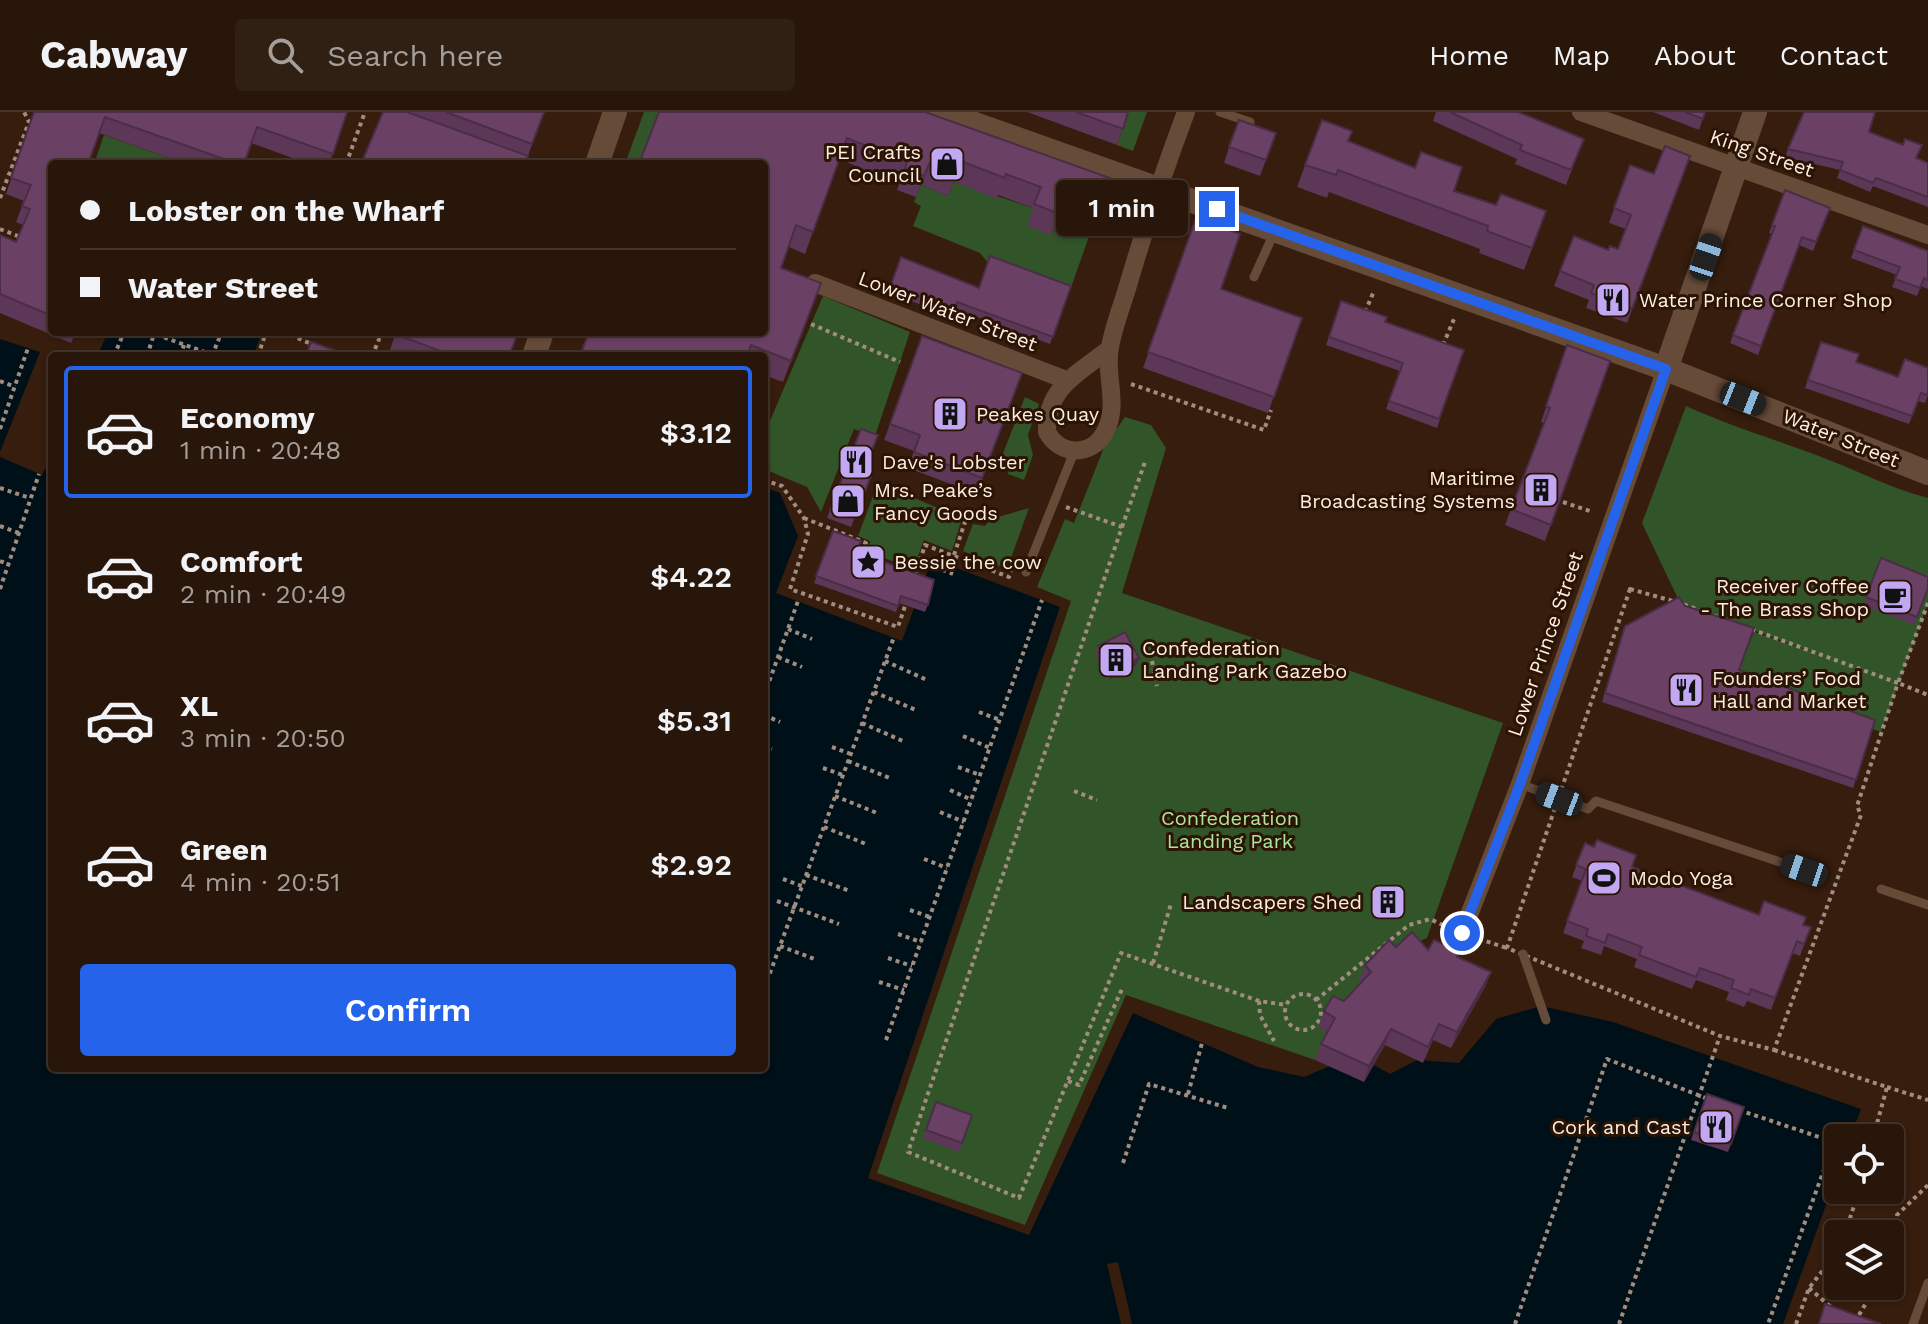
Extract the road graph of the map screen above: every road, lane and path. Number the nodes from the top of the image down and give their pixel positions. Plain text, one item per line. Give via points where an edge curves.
1 (24, 112) edge
2 (365, 112) edge
3 (615, 112) edge
4 (941, 112) edge
5 (1186, 112) edge
6 (1220, 112) edge
7 (1581, 112) edge
8 (1755, 112) edge
9 (1250, 122) edge
10 (347, 160) edge
11 (598, 160) edge
12 (1736, 168) junction
13 (1157, 188) junction
14 (0, 198) edge
15 (0, 229) edge
16 (1276, 230) junction
17 (1928, 235) edge
18 (26, 240) edge
19 (1254, 277) dead end
20 (815, 283) edge
21 (1375, 288) dead end
22 (1362, 318) edge
23 (1454, 319) dead end
24 (811, 324) edge
25 (161, 336) edge
26 (220, 336) dead end
27 (293, 336) edge
28 (380, 336) edge
29 (184, 345) junction
30 (318, 346) edge
31 (28, 348) dead end
32 (375, 349) dead end
33 (1109, 349) junction
34 (1441, 351) edge
35 (181, 352) edge
36 (202, 352) edge
37 (214, 352) edge
38 (900, 362) dead end
39 (1666, 369) junction
40 (1110, 377) junction
41 (1066, 380) junction
42 (0, 381) edge
43 (15, 387) junction
44 (1271, 410) edge
45 (0, 429) edge
46 (1074, 452) junction
47 (1145, 462) dead end
48 (1928, 473) edge
49 (39, 474) dead end
50 (768, 481) edge
51 (0, 488) edge
52 (30, 498) junction
53 (1051, 502) junction
54 (1563, 502) edge
55 (1593, 512) dead end
56 (967, 516) dead end
57 (804, 518) junction
58 (0, 526) edge
59 (1122, 527) junction
60 (19, 533) junction
61 (954, 556) junction
62 (0, 561) edge
63 (920, 561) junction
64 (1014, 563) dead end
65 (8, 564) junction
66 (857, 567) edge
67 (1026, 572) dead end
68 (953, 574) dead end
69 (911, 587) edge
70 (0, 589) edge
71 (907, 600) edge
72 (1042, 600) dead end
73 (798, 601) dead end
74 (1928, 603) edge
75 (788, 629) junction
76 (894, 637) dead end
77 (812, 639) dead end
78 (778, 657) junction
79 (885, 661) junction
80 (1152, 661) dead end
81 (802, 667) dead end
82 (927, 680) dead end
83 (768, 685) edge
84 (1157, 686) dead end
85 (874, 692) junction
86 (1928, 695) edge
87 (918, 711) dead end
88 (979, 712) dead end
89 (768, 717) edge
90 (1000, 720) junction
91 (780, 722) dead end
92 (862, 723) junction
93 (963, 736) dead end
94 (905, 742) dead end
95 (832, 747) dead end
96 (768, 748) edge
97 (990, 748) junction
98 (772, 749) dead end
99 (851, 754) junction
100 (848, 761) junction
101 (958, 767) dead end
102 (823, 768) dead end
103 (843, 775) junction
104 (980, 775) junction
105 (892, 779) dead end
106 (1520, 784) junction
107 (950, 790) dead end
108 (1074, 791) dead end
109 (835, 796) junction
110 (972, 800) junction
111 (1097, 800) dead end
112 (940, 812) dead end
113 (877, 813) dead end
114 (964, 822) junction
115 (824, 827) junction
116 (866, 844) dead end
117 (924, 859) dead end
118 (947, 868) junction
119 (1804, 870) dead end
120 (806, 875) junction
121 (783, 879) dead end
122 (802, 886) junction
123 (1881, 889) dead end
124 (850, 891) dead end
125 (777, 901) dead end
126 (1171, 904) dead end
127 (1928, 905) edge
128 (794, 908) junction
129 (910, 910) dead end
130 (930, 917) junction
131 (1430, 919) dead end
132 (839, 924) dead end
133 (1462, 933) dead end
134 (898, 934) dead end
135 (921, 942) junction
136 (780, 946) junction
137 (1523, 954) dead end
138 (888, 958) dead end
139 (817, 960) dead end
140 (1153, 964) junction
141 (912, 966) junction
142 (768, 978) edge
143 (879, 982) dead end
144 (1122, 989) dead end
145 (904, 990) junction
146 (1316, 1000) junction
147 (1259, 1001) junction
148 (1286, 1005) junction
149 (1546, 1020) dead end
150 (1720, 1036) dead end
151 (886, 1040) dead end
152 (1274, 1041) dead end
153 (1202, 1043) dead end
154 (1774, 1050) dead end
155 (1068, 1081) junction
156 (1887, 1087) junction
157 (1697, 1095) junction
158 (1188, 1096) junction
159 (1711, 1100) edge
160 (1928, 1100) edge
161 (1228, 1108) dead end
162 (1738, 1109) edge
163 (1877, 1124) edge
164 (1123, 1163) dead end
165 (1928, 1185) edge
166 (1896, 1220) edge
167 (1824, 1269) edge
168 (1928, 1283) edge
169 (1809, 1288) junction
170 (1868, 1300) edge
171 (1842, 1312) edge
172 (1850, 1314) edge
173 (1859, 1315) junction
174 (1515, 1324) edge
175 (1619, 1324) edge
176 (1768, 1324) edge
177 (1796, 1324) edge
178 (1863, 1324) edge
179 (1913, 1324) edge

1 - 14 path via 29,122
2 - 10 path
3 - 11 street
4 - 13 street, Water Street
5 - 13 street
6 - 9 lane
7 - 12 street, King Street
8 - 12 street
12 - 17 street, King Street
12 - 39 street
13 - 16 street, Water Street
13 - 33 street
15 - 18 path
16 - 19 lane
16 - 39 street, Water Street
20 - 41 street, Lower Water Street
21 - 22 path
23 - 34 path
24 - 38 path
25 - 29 path
26 - 37 path
27 - 30 path
28 - 32 path
29 - 35 path
29 - 36 path
31 - 43 path
33 - 40 street
33 - 41 street
39 - 48 street, Water Street
39 - 106 street, Lower Prince Street
40 - 44 path via 1264,430
40 - 46 street via 1112,404 1104,435
41 - 46 street via 1050,404 1047,432 1060,448
42 - 43 path
43 - 45 path
46 - 53 lane
47 - 59 path
49 - 52 path
50 - 57 path via 782,486
51 - 52 path
52 - 60 path
53 - 59 path
53 - 67 lane
54 - 55 path
56 - 61 path
57 - 66 path via 866,543
57 - 71 path via 808,534 790,589 898,627
58 - 60 path
59 - 155 path via 908,1152 1019,1198
60 - 65 path
61 - 63 path via 925,545
61 - 64 path via 1009,577
62 - 65 path
63 - 68 path
63 - 69 path
65 - 70 path
72 - 90 path
73 - 75 path
74 - 86 path via 1898,683
75 - 77 path
75 - 78 path
76 - 79 path
78 - 81 path
78 - 83 path
79 - 82 path
79 - 85 path
80 - 84 path
85 - 87 path
85 - 92 path
88 - 90 path
89 - 91 path
90 - 97 path
92 - 94 path
92 - 99 path
93 - 97 path
95 - 99 path
96 - 98 path
97 - 104 path
99 - 100 path
100 - 103 path
100 - 105 path
101 - 104 path
102 - 103 path
103 - 109 path
104 - 110 path
106 - 119 lane via 1588,809 1596,801
106 - 133 street, Lower Prince Street
107 - 110 path
108 - 111 path
109 - 113 path
109 - 115 path
110 - 114 path
112 - 114 path
114 - 118 path
115 - 116 path
115 - 120 path
117 - 118 path
118 - 130 path
120 - 122 path
120 - 124 path
121 - 122 path
122 - 128 path
123 - 127 lane
125 - 128 path
126 - 140 path
128 - 132 path
128 - 136 path
129 - 130 path
130 - 135 path
131 - 146 path via 1409,925
134 - 135 path
135 - 141 path
136 - 139 path
136 - 142 path
137 - 149 lane
138 - 141 path
140 - 147 path
140 - 155 path via 1121,953
141 - 145 path
143 - 145 path
144 - 155 path via 1079,1085
145 - 151 path
146 - 148 path via 1300,994
146 - 148 path via 1318,1022 1304,1030 1288,1022
147 - 148 path
147 - 152 path
150 - 157 path
153 - 158 path
154 - 156 path
156 - 160 path
156 - 163 path
157 - 159 path
157 - 174 path via 1607,1059
157 - 175 path
158 - 161 path
158 - 164 path via 1149,1084
162 - 176 path via 1834,1142
165 - 166 path
167 - 169 path
168 - 179 lane
169 - 171 path
169 - 177 path
170 - 173 path
172 - 173 path
173 - 178 path

